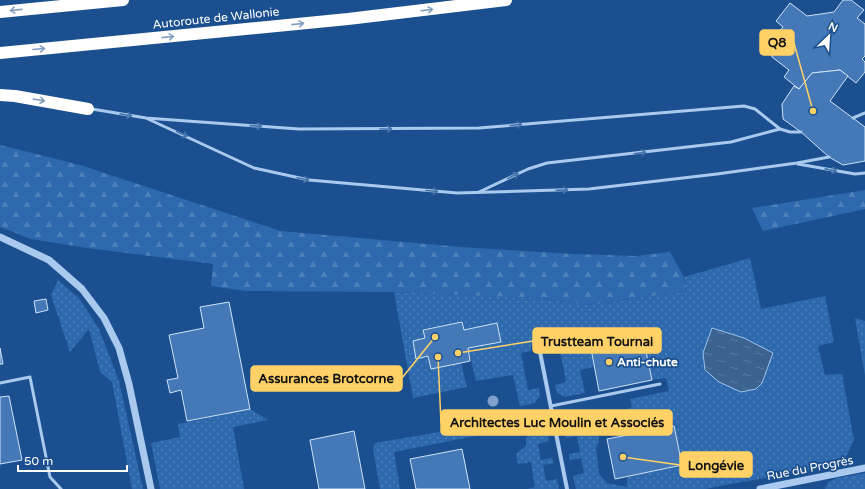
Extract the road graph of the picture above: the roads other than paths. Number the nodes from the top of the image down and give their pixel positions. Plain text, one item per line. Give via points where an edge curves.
1 (79, 0) edge
2 (123, 0) edge
3 (506, 0) edge
4 (60, 6) junction
5 (0, 12) edge
6 (0, 53) edge
7 (0, 95) edge
8 (88, 109) joint
9 (865, 113) edge
10 (146, 118) junction
11 (853, 118) dead end
12 (780, 129) junction
13 (801, 132) dead end
14 (829, 157) dead end
15 (797, 163) junction
16 (865, 173) edge
17 (478, 193) junction
18 (0, 237) edge
19 (539, 347) dead end
20 (0, 383) edge
21 (660, 384) dead end
22 (551, 406) junction
23 (865, 468) edge
24 (61, 489) edge
25 (151, 489) edge
26 (567, 489) edge
27 (760, 489) edge

1 - 4 highway
2 - 4 highway
6 -> 3 highway, Autoroute de Wallonie via 348,19
4 -> 5 highway
7 -> 8 highway
8 -> 10 lane
9 - 11 lane
10 -> 12 lane via 299,129 479,128 744,106 755,109
10 -> 17 lane via 254,168 302,179
12 - 13 lane
17 -> 12 lane via 528,169 547,163 731,142
14 - 15 lane
15 -> 16 lane via 855,174
17 -> 15 lane via 589,190
18 - 25 street via 49,260 82,289 104,318 119,348 129,384
19 - 22 street
20 - 24 lane via 30,378 50,477
21 - 22 lane
22 - 26 street
23 - 27 street, Rue du Progrès

